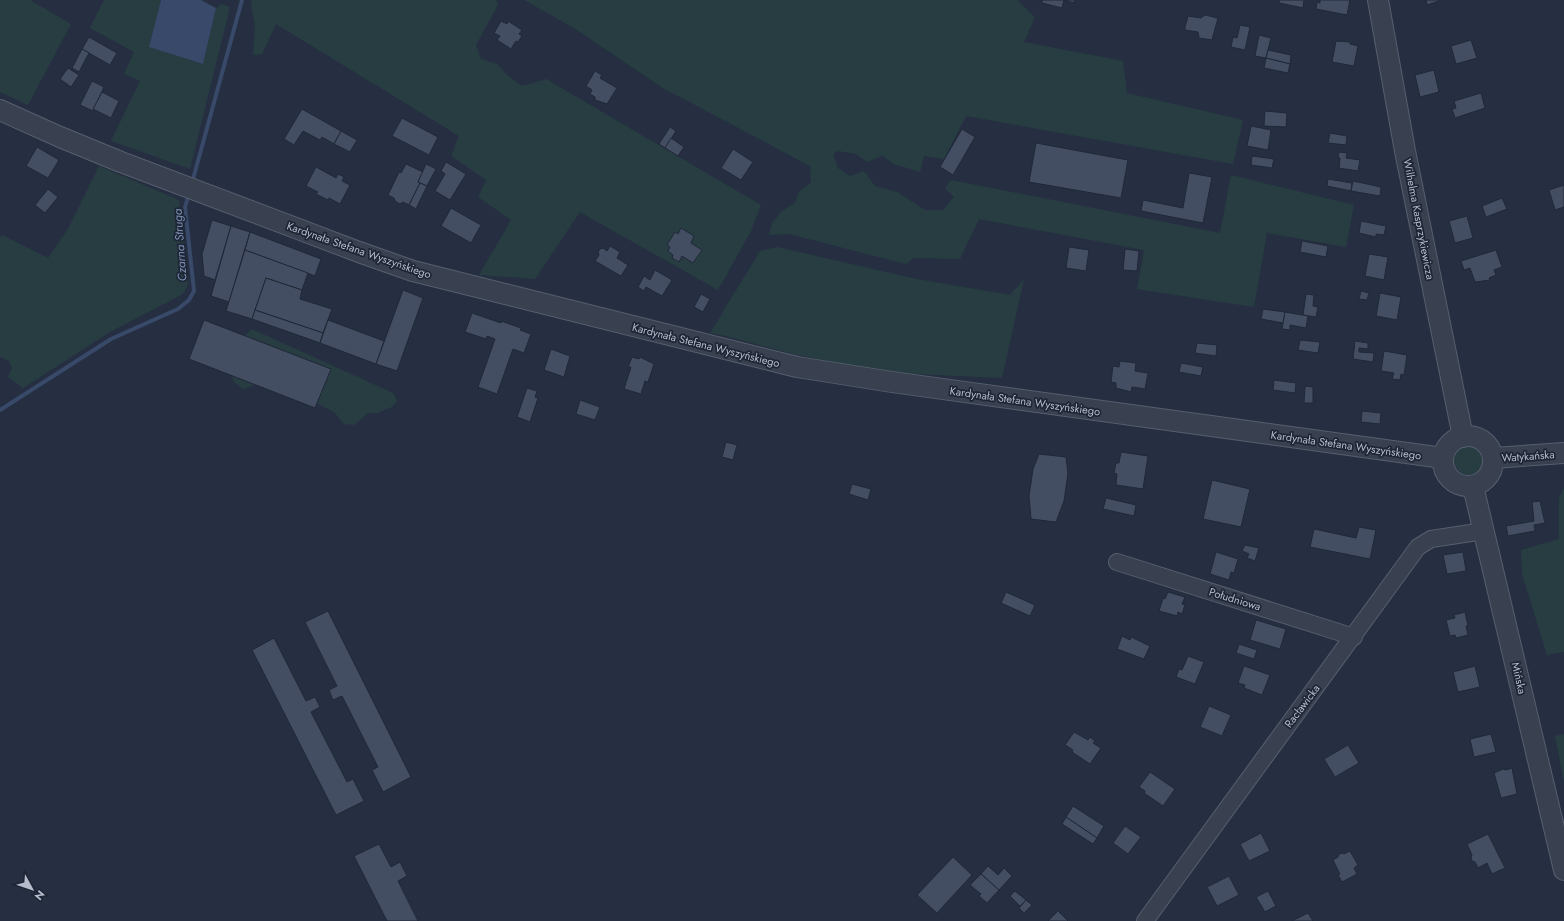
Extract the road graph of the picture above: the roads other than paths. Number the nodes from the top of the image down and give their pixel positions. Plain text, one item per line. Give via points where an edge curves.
1 (1378, 0) edge
2 (0, 110) edge
3 (1463, 437) junction
4 (1564, 453) edge
5 (1443, 458) junction
6 (1493, 458) junction
7 (1473, 486) junction
8 (1484, 531) junction
9 (1117, 562) dead end
10 (1354, 637) junction
11 (1564, 870) edge
12 (1144, 921) edge

1 - 3 street, Wilhelma Kasprzykiewicza via 1405,151
2 - 5 street, Kardynała Stefana Wyszyńskiego via 60,137 180,184 413,271 797,367
3 - 5 street via 1449,444
3 - 6 street via 1471,436 1485,443
4 - 6 street, Watykańska
5 - 7 street via 1444,468 1455,483
6 - 7 street via 1488,475 1482,482
7 - 8 street, Mińska
8 - 10 street, Racławicka via 1431,539 1418,547
8 - 11 street, Mińska
9 - 10 street, Południowa
10 - 12 street, Racławicka

